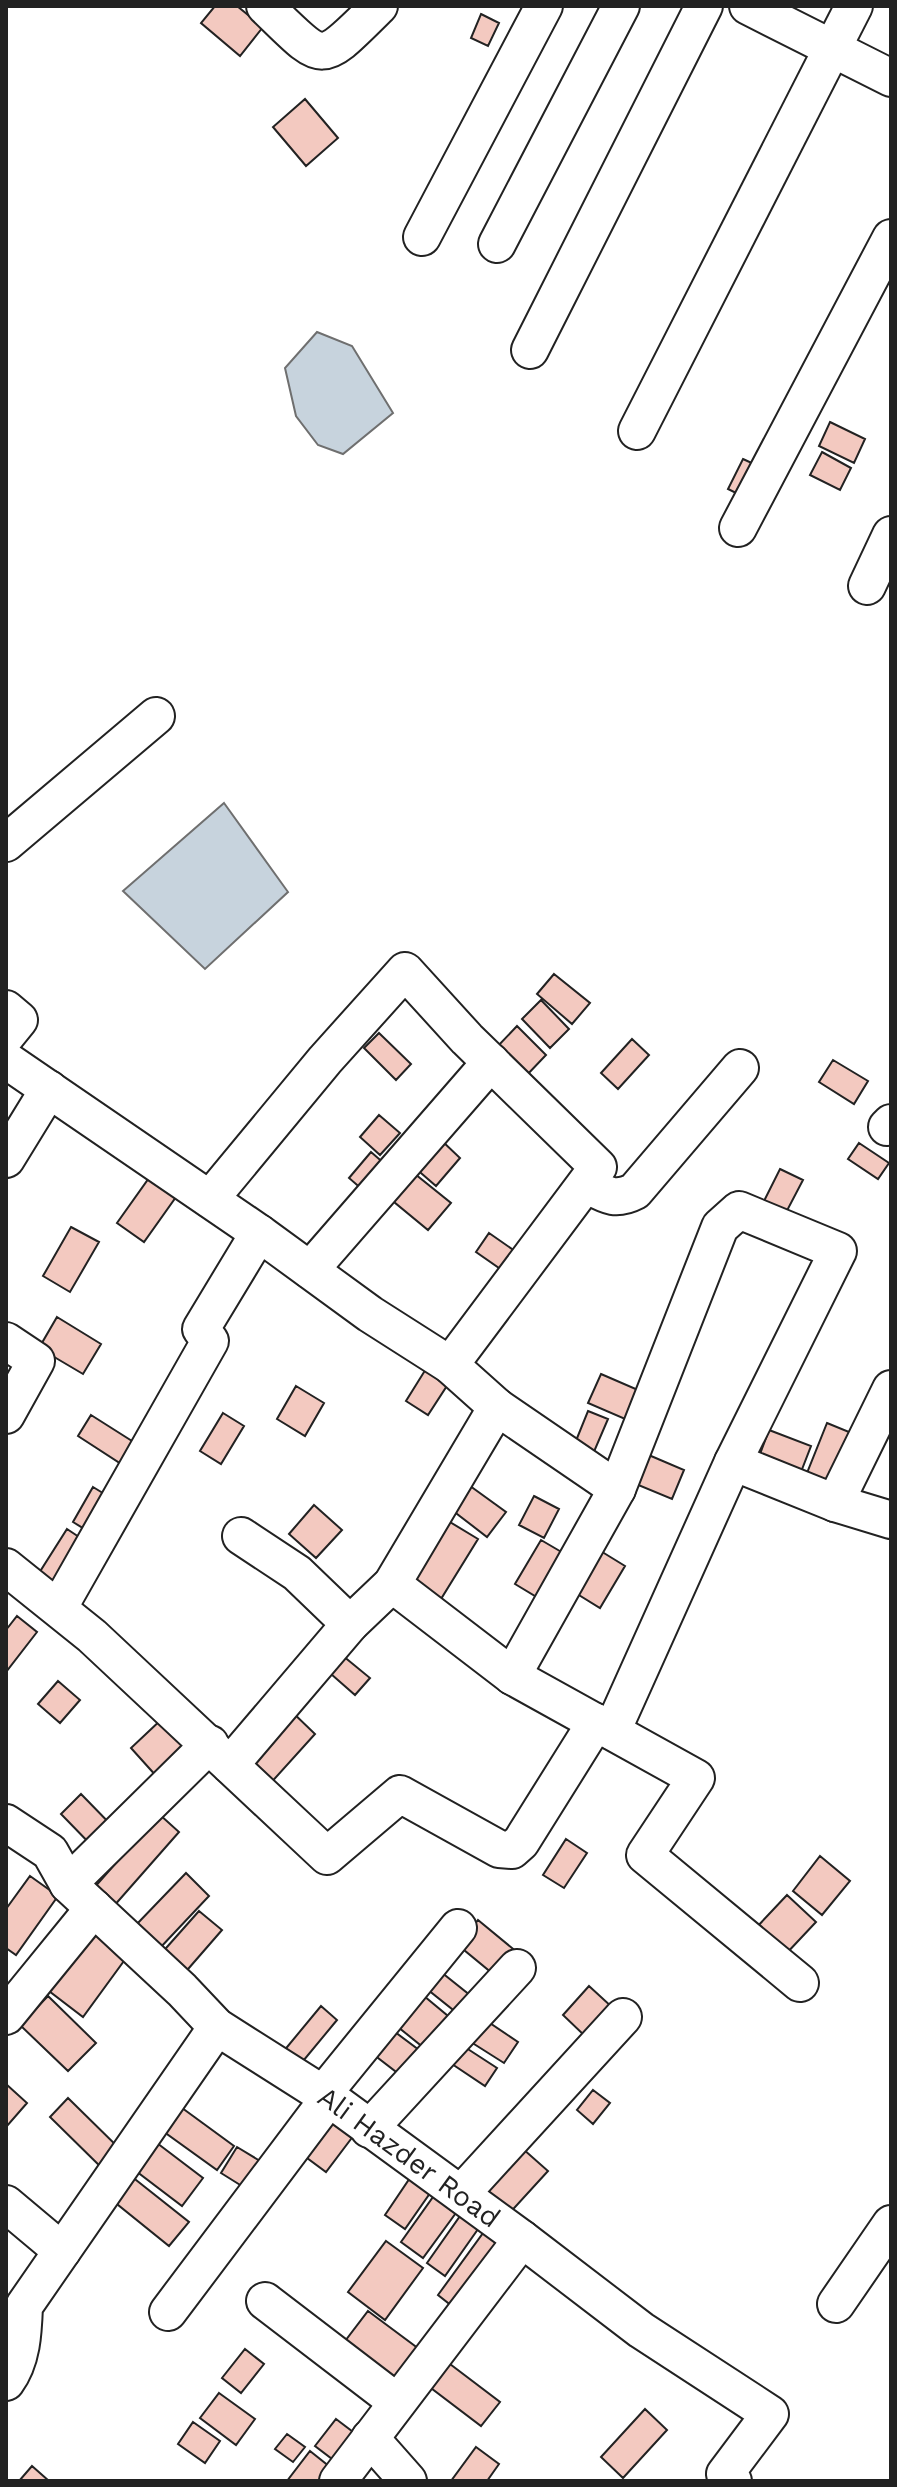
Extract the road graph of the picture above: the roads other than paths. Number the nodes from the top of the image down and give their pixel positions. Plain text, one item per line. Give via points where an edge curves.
1 (265, 6) edge
2 (379, 6) edge
3 (544, 6) edge
4 (621, 6) edge
5 (704, 6) edge
6 (748, 6) edge
7 (854, 6) edge
8 (832, 48) junction
9 (891, 78) edge
10 (422, 237) dead end
11 (891, 238) edge
12 (497, 244) dead end
13 (530, 350) dead end
14 (637, 431) dead end
15 (738, 528) dead end
16 (891, 535) edge
17 (867, 586) dead end
18 (156, 716) dead end
19 (6, 843) edge
20 (6, 1009) edge
21 (6, 1036) edge
22 (6, 1060) edge
23 (491, 1062) junction
24 (740, 1068) dead end
25 (49, 1089) junction
26 (6, 1159) edge
27 (586, 1184) junction
28 (210, 1199) junction
29 (259, 1233) junction
30 (310, 1270) junction
31 (6, 1341) edge
32 (450, 1365) junction
33 (891, 1389) edge
34 (497, 1407) junction
35 (6, 1415) edge
36 (733, 1462) junction
37 (617, 1489) junction
38 (835, 1503) junction
39 (891, 1520) edge
40 (241, 1536) dead end
41 (6, 1567) edge
42 (392, 1584) junction
43 (59, 1607) junction
44 (350, 1624) junction
45 (512, 1676) junction
46 (604, 1726) junction
47 (220, 1754) junction
48 (6, 1823) edge
49 (81, 1896) junction
50 (458, 1928) dead end
51 (517, 1968) dead end
52 (800, 1983) dead end
53 (6, 2016) edge
54 (623, 2017) dead end
55 (217, 2027) junction
56 (326, 2096) junction
57 (369, 2129) junction
58 (461, 2194) junction
59 (6, 2204) edge
60 (891, 2224) edge
61 (522, 2239) junction
62 (62, 2251) junction
63 (265, 2301) dead end
64 (836, 2304) dead end
65 (168, 2312) dead end
66 (6, 2382) edge
67 (397, 2402) junction
68 (370, 2438) junction
69 (726, 2479) edge
70 (338, 2481) edge
71 (408, 2481) edge

1 - 2 street via 310,49 322,52 336,48
3 - 10 street
4 - 12 street
5 - 13 street
6 - 8 street
7 - 8 street
8 - 9 street
8 - 14 street
11 - 15 street
16 - 17 street
18 - 19 street
20 - 21 street via 19,1020
22 - 25 street
23 - 27 street via 598,1167
23 - 28 street via 405,971
23 - 30 street
24 - 27 street via 635,1191 622,1198
25 - 26 street
25 - 28 street
27 - 32 street
28 - 29 street
29 - 30 street
29 - 43 street via 201,1329 210,1341
30 - 32 street
31 - 35 street via 36,1361
32 - 34 street
33 - 38 street
34 - 37 street
34 - 42 street
36 - 37 street via 838,1251 739,1210 720,1227
36 - 38 street
36 - 46 street
37 - 45 street
38 - 39 street
40 - 44 street via 297,1573
41 - 43 street
42 - 44 street
42 - 45 street
43 - 47 street
44 - 47 street
45 - 46 street
46 - 47 street via 512,1850 499,1849 400,1794 327,1856
46 - 52 street via 696,1778 645,1855
47 - 49 street
48 - 49 street, Ali Hazder Road via 50,1852
49 - 53 street
49 - 55 street, Ali Hazder Road
50 - 56 street
51 - 57 street
54 - 58 street
55 - 56 street, Ali Hazder Road
55 - 62 street
56 - 57 street, Ali Hazder Road
56 - 65 street
57 - 58 street, Ali Hazder Road
58 - 61 street, Ali Hazder Road
59 - 62 street
60 - 64 street
61 - 67 street
61 - 69 street, Ali Hazder Road via 641,2330 770,2414
62 - 66 street via 24,2306 23,2339
63 - 67 street
67 - 68 street
68 - 70 street
68 - 71 street

